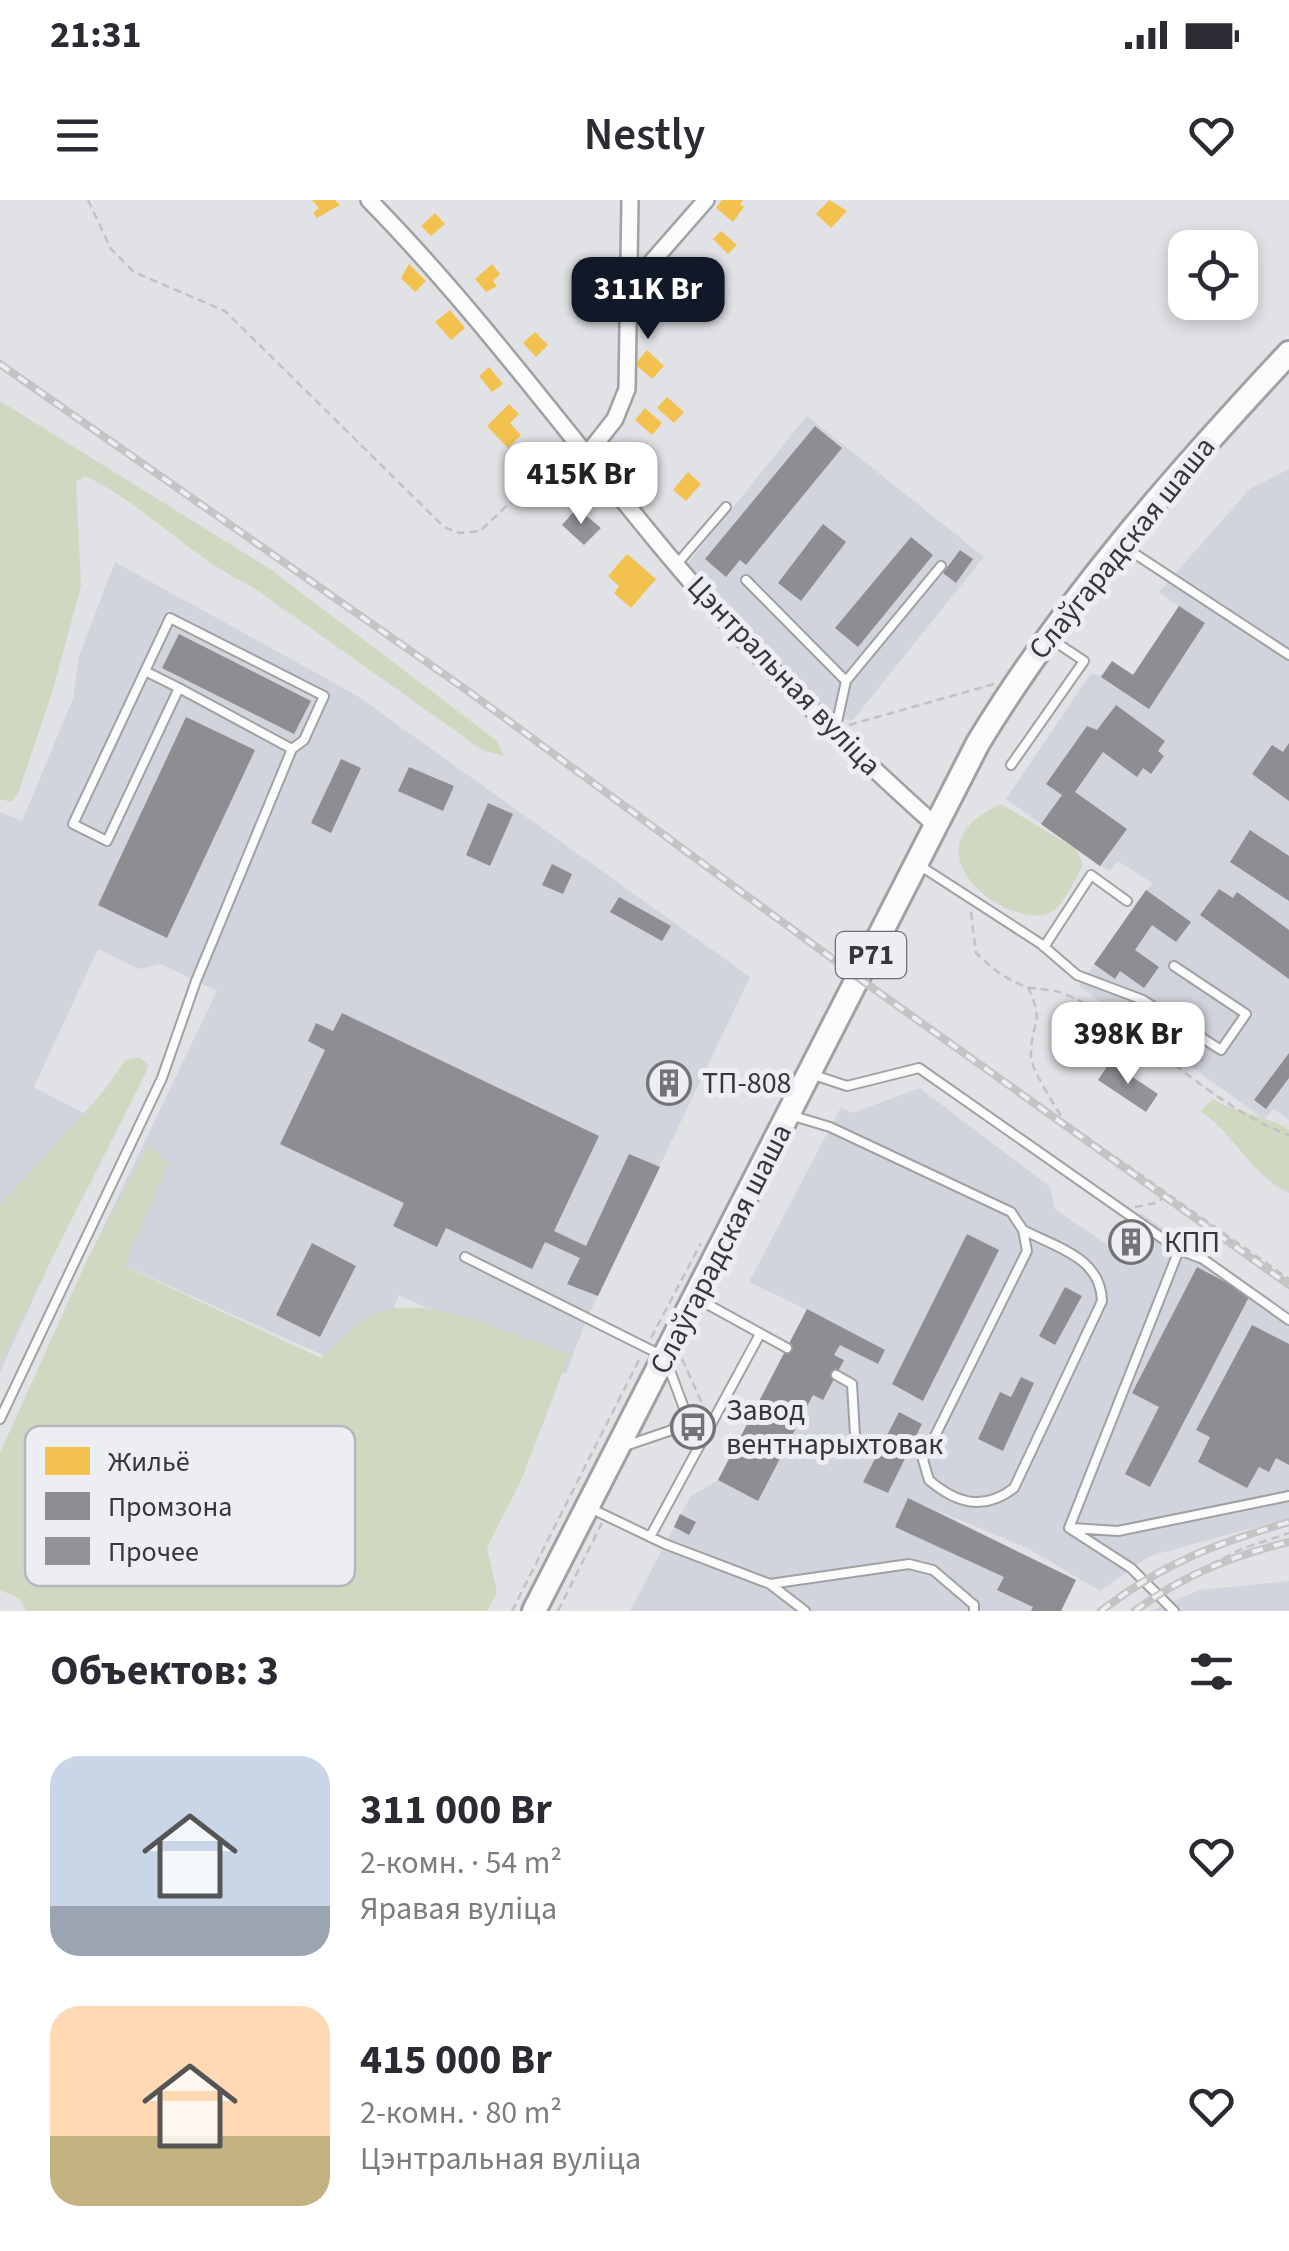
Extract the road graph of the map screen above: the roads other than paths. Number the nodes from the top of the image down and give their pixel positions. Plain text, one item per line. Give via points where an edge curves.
1 (369, 200) edge
2 (630, 200) edge
3 (706, 200) edge
4 (629, 288) junction
5 (1289, 352) edge
6 (586, 456) junction
7 (726, 507) dead end
8 (1119, 544) junction
9 (676, 565) junction
10 (941, 566) dead end
11 (746, 580) dead end
12 (1047, 636) junction
13 (1289, 656) edge
14 (145, 671) junction
15 (846, 681) junction
16 (179, 688) junction
17 (835, 731) junction
18 (292, 749) junction
19 (1011, 764) dead end
20 (935, 825) junction
21 (916, 863) junction
22 (1127, 900) dead end
23 (1044, 947) junction
24 (1174, 966) dead end
25 (811, 1074) junction
26 (790, 1115) junction
27 (1024, 1230) junction
28 (1179, 1250) junction
29 (465, 1257) dead end
30 (696, 1298) junction
31 (1289, 1320) edge
32 (760, 1334) junction
33 (787, 1348) dead end
34 (655, 1353) junction
35 (836, 1375) dead end
36 (0, 1419) edge
37 (616, 1449) junction
38 (856, 1452) dead end
39 (1289, 1496) edge
40 (588, 1507) junction
41 (1069, 1528) junction
42 (650, 1538) junction
43 (770, 1584) junction
44 (534, 1611) edge
45 (805, 1611) edge
46 (974, 1611) edge
47 (1174, 1611) edge

1 - 6 street, Цэнтральная вуліца
2 - 4 street
3 - 4 street
4 - 6 street via 624,399
5 - 8 main road, Слаўгарадская шаша / Р71
6 - 9 street, Цэнтральная вуліца
7 - 9 lane
8 - 12 main road, Слаўгарадская шаша / Р71
8 - 13 lane
9 - 17 street, Цэнтральная вуліца
10 - 15 lane
11 - 15 lane
12 - 19 lane via 1084,662
12 - 20 main road, Слаўгарадская шаша / Р71
14 - 16 lane
14 - 16 lane via 73,824 107,841
14 - 18 lane via 170,618 324,696 304,740
15 - 17 lane
16 - 18 lane
17 - 20 street, Цэнтральная вуліца
18 - 36 lane via 162,1078
20 - 21 main road, Слаўгарадская шаша / Р71
21 - 23 lane
21 - 25 main road, Слаўгарадская шаша / Р71
22 - 23 lane via 1091,875
23 - 24 lane via 1077,975 1143,1000 1221,1050 1246,1014
25 - 26 main road, Слаўгарадская шаша / Р71
25 - 28 lane via 848,1086 919,1068
26 - 27 lane via 1011,1212
26 - 30 main road, Слаўгарадская шаша / Р71
27 - 27 lane via 1027,1251 923,1460 941,1491 975,1504 996,1502 1014,1488 1102,1302 1102,1283 1088,1263
28 - 31 lane
28 - 41 lane
29 - 34 lane
30 - 32 lane
30 - 34 main road, Слаўгарадская шаша / Р71
32 - 33 lane
32 - 42 lane
34 - 37 main road, Слаўгарадская шаша / Р71
34 - 37 lane via 686,1404 681,1418 672,1430
35 - 38 lane via 852,1384
37 - 40 main road, Слаўгарадская шаша / Р71
39 - 41 lane via 1118,1532
40 - 42 lane
40 - 44 main road, Слаўгарадская шаша / Р71
41 - 47 lane via 1131,1568
42 - 43 lane
43 - 45 lane
43 - 46 lane via 909,1564 933,1570

